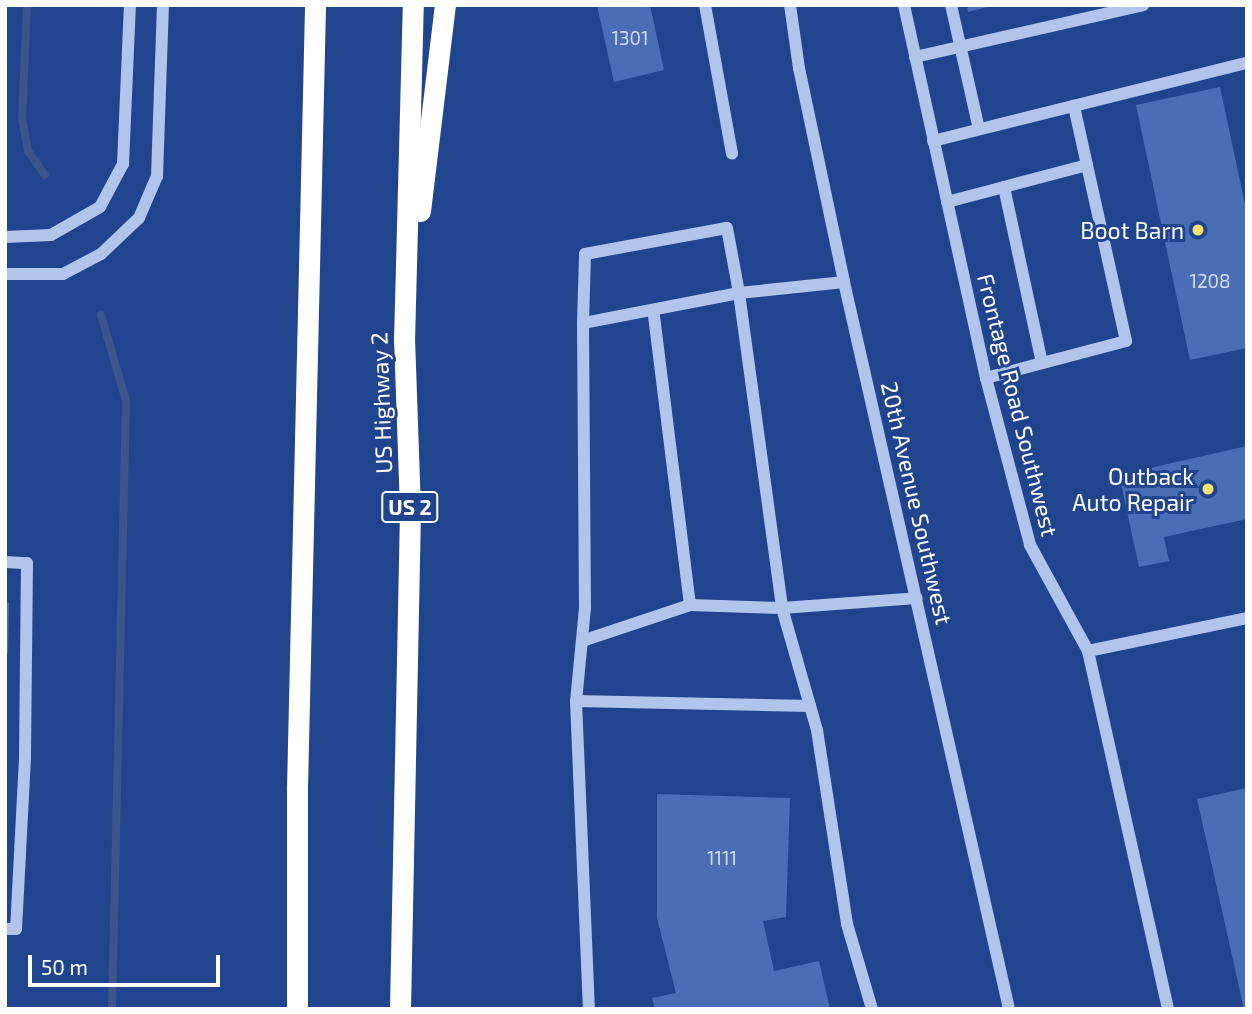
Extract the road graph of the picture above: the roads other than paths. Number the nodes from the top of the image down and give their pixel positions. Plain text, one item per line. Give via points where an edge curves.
1 (130, 5) edge
2 (163, 5) edge
3 (315, 5) edge
4 (413, 5) edge
5 (445, 5) edge
6 (705, 5) edge
7 (790, 5) edge
8 (904, 5) edge
9 (951, 5) edge
10 (1143, 5) edge
11 (961, 47) junction
12 (915, 57) junction
13 (1247, 63) edge
14 (1074, 106) junction
15 (979, 130) junction
16 (933, 141) junction
17 (732, 154) dead end
18 (1087, 165) junction
19 (1004, 187) junction
20 (947, 202) junction
21 (5, 237) edge
22 (5, 274) edge
23 (844, 282) junction
24 (739, 293) junction
25 (653, 310) junction
26 (583, 323) junction
27 (404, 341) junction
28 (1042, 363) junction
29 (986, 377) junction
30 (5, 562) edge
31 (917, 598) junction
32 (690, 606) junction
33 (782, 608) junction
34 (1247, 618) edge
35 (582, 641) junction
36 (1088, 651) junction
37 (576, 701) junction
38 (810, 706) junction
39 (5, 929) edge
40 (297, 1009) edge
41 (400, 1009) edge
42 (589, 1009) edge
43 (872, 1009) edge
44 (1009, 1009) edge
45 (1168, 1009) edge

1 - 21 street via 123,164 118,175 100,207 51,235
2 - 22 street via 157,176 139,218 101,254 62,274
3 - 40 highway via 297,788
4 - 27 highway, US Highway 2 / US 2
5 - 27 highway
6 - 17 street
7 - 23 street, 20th Avenue Southwest
8 - 12 street, Frontage Road Southwest
9 - 11 street
10 - 11 street
11 - 12 street
11 - 15 street
12 - 16 street, Frontage Road Southwest
13 - 14 street
14 - 15 street
14 - 18 street
15 - 16 street
16 - 20 street, Frontage Road Southwest
18 - 19 street
18 - 28 street via 1126,341
19 - 20 street
19 - 28 street
20 - 29 street, Frontage Road Southwest
23 - 24 street
23 - 31 street, 20th Avenue Southwest
24 - 25 street
24 - 26 street via 727,228 585,254
24 - 33 street
25 - 26 street
25 - 32 street
26 - 35 street
27 - 41 highway, US Highway 2 / US 2 via 411,509
28 - 29 street
29 - 36 street, Frontage Road Southwest via 1030,545
30 - 39 street via 27,563 16,929
31 - 33 street
31 - 44 street, 20th Avenue Southwest
32 - 33 street
32 - 35 street
33 - 38 street
34 - 36 street
35 - 37 street
36 - 45 street, Frontage Road Southwest
37 - 38 street
37 - 42 street
38 - 43 street via 847,924

